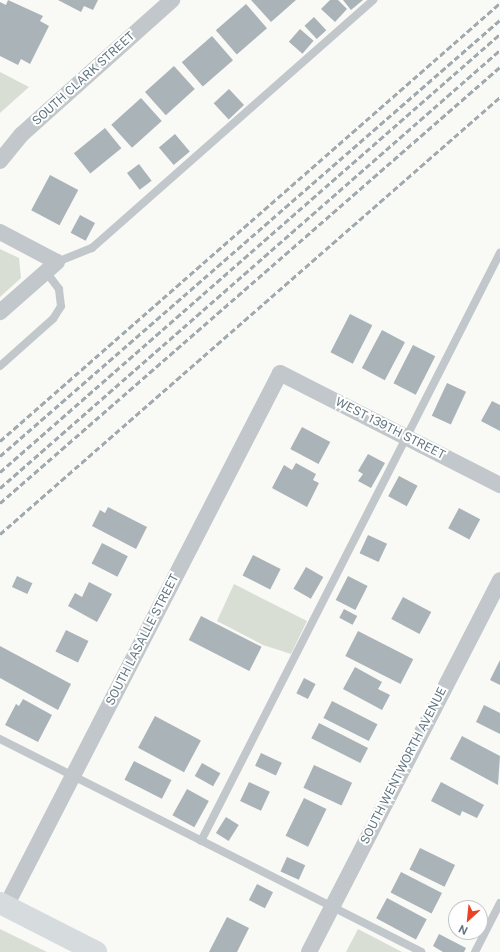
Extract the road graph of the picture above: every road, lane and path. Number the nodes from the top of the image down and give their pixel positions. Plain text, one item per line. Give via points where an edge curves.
1 (172, 0) edge
2 (374, 0) edge
3 (0, 161) edge
4 (0, 232) edge
5 (500, 253) edge
6 (52, 267) junction
7 (0, 312) edge
8 (0, 366) edge
9 (280, 373) joint
10 (406, 437) junction
11 (500, 484) edge
12 (500, 580) edge
13 (0, 739) edge
14 (73, 776) junction
15 (201, 841) junction
16 (500, 902) edge
17 (3, 905) edge
18 (332, 907) junction
19 (96, 952) edge
20 (309, 952) edge
21 (421, 952) edge
22 (475, 952) edge

1 - 3 street, SOUTH CLARK STREET via 21,135
2 - 6 lane via 92,248
4 - 6 street
5 - 10 lane
6 - 7 street
6 - 8 lane via 61,306 53,319
9 - 10 street, WEST 139TH STREET
9 - 14 street, SOUTH LASALLE STREET
10 - 11 street, WEST 139TH STREET
10 - 15 lane
12 - 18 street, SOUTH WENTWORTH AVENUE
13 - 14 lane
14 - 15 lane
14 - 17 street, SOUTH LASALLE STREET
15 - 18 lane
16 - 22 lane
17 - 19 street
18 - 20 street, SOUTH WENTWORTH AVENUE
18 - 21 lane

